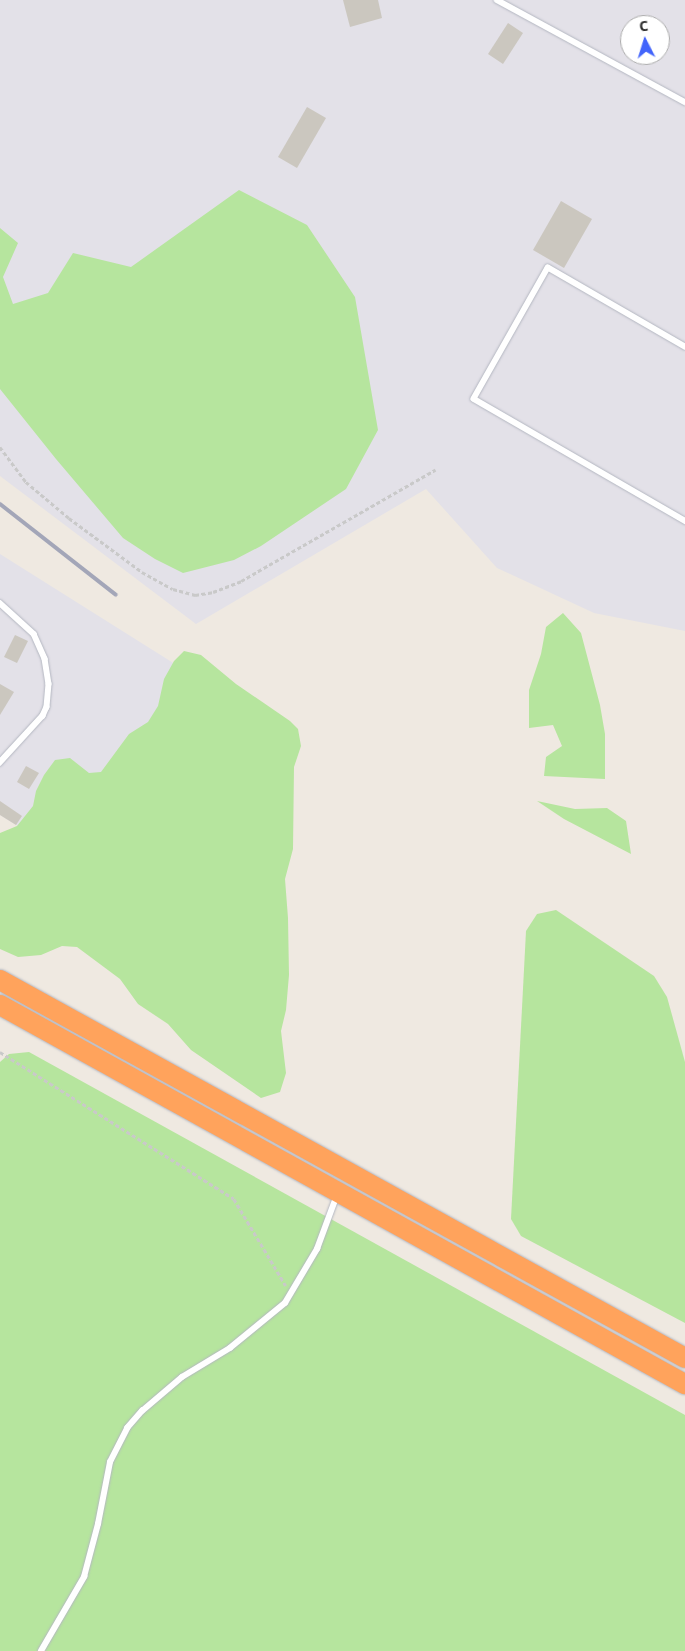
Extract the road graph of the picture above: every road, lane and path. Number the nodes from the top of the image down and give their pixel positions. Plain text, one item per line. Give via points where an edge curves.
1 (498, 0) edge
2 (685, 102) edge
3 (685, 347) edge
4 (0, 447) edge
5 (435, 470) dead end
6 (685, 521) edge
7 (0, 603) edge
8 (0, 764) edge
9 (4, 982) edge
10 (0, 1005) edge
11 (0, 1052) edge
12 (338, 1192) junction
13 (291, 1294) junction
14 (685, 1358) edge
15 (685, 1384) edge
16 (41, 1651) edge

1 - 2 lane
3 - 6 lane via 548,268 474,399
4 - 5 path via 26,482 69,518 142,572 173,590 195,595 240,581
7 - 8 lane via 34,634 45,659 49,684 44,716
9 - 14 highway
10 - 12 highway
11 - 13 path via 234,1199
12 - 13 lane via 317,1249
12 - 15 highway
13 - 16 lane via 285,1303 230,1348 182,1377 127,1428 110,1462 84,1577

